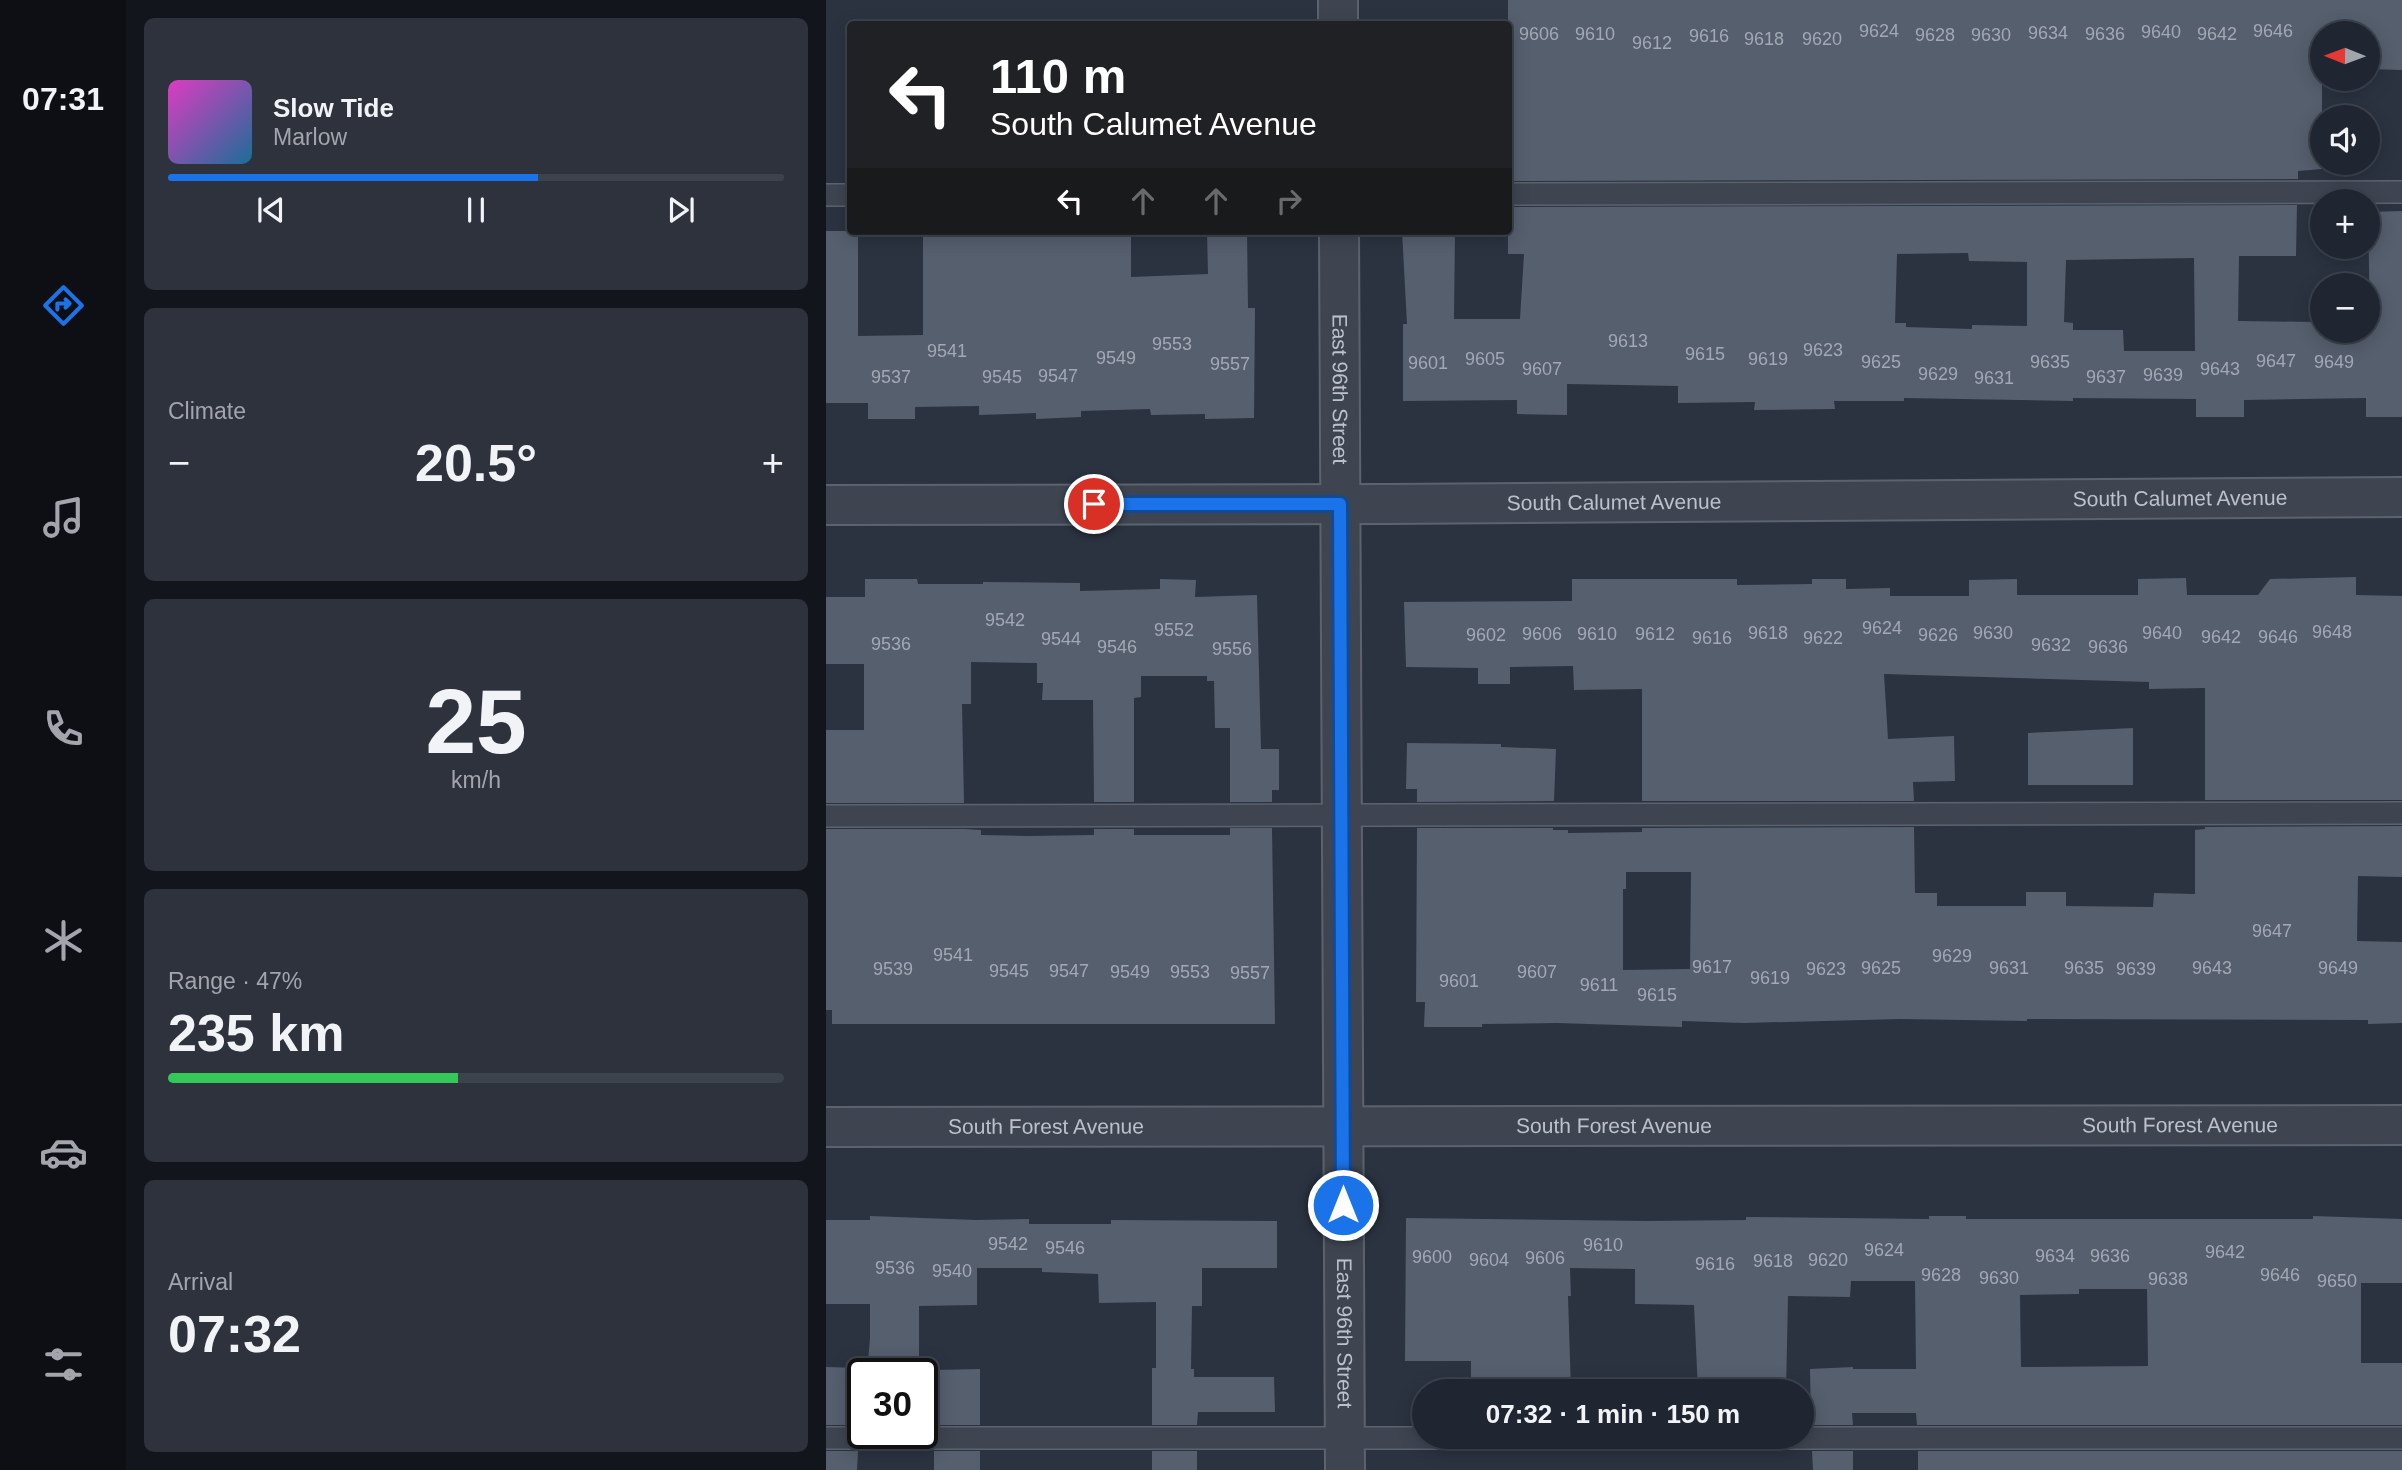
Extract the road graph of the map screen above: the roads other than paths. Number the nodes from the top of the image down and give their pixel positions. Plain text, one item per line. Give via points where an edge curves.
1 (1338, 0) edge
2 (1338, 21) edge
3 (2402, 192) edge
4 (1512, 194) edge
5 (826, 195) edge
6 (847, 195) edge
7 (1339, 235) edge
8 (2402, 497) edge
9 (1340, 504) junction
10 (826, 505) edge
11 (2402, 813) edge
12 (1341, 815) junction
13 (826, 816) edge
14 (2402, 1125) edge
15 (1343, 1126) junction
16 (826, 1127) edge
17 (826, 1438) edge
18 (2402, 1438) edge
19 (1345, 1454) edge

1 - 2 street
3 - 4 lane
5 - 6 lane
7 - 9 street, East 96th Street
8 - 9 street, South Calumet Avenue
9 - 10 street, South Calumet Avenue
9 - 12 street, East 96th Street
11 - 12 lane
12 - 13 lane
12 - 15 street, East 96th Street
14 - 15 street, South Forest Avenue
15 - 16 street, South Forest Avenue
15 - 19 street, East 96th Street
17 - 19 lane
18 - 19 lane

